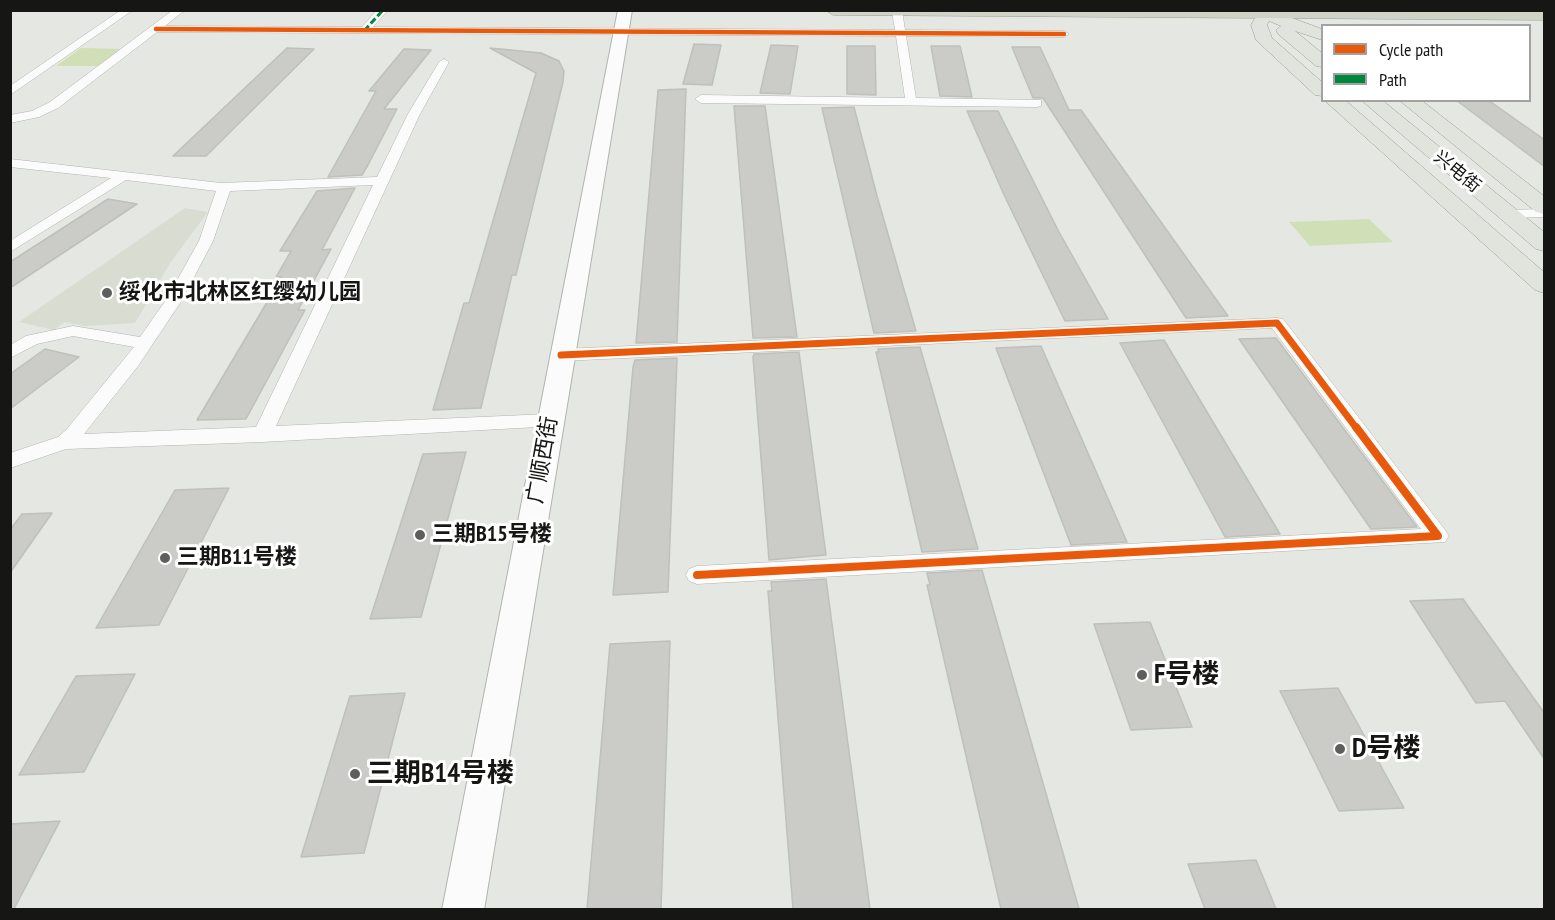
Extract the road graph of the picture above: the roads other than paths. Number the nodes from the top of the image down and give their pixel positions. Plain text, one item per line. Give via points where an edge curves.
1 (128, 10) edge
2 (180, 10) edge
3 (382, 10) edge
4 (833, 10) edge
5 (897, 11) edge
6 (1259, 12) edge
7 (1545, 15) edge
8 (623, 22) edge
9 (156, 29) junction
10 (364, 30) junction
11 (900, 33) junction
12 (1064, 34) dead end
13 (1321, 34) edge
14 (1321, 60) edge
15 (444, 62) dead end
16 (1321, 89) edge
17 (10, 92) edge
18 (700, 99) dead end
19 (911, 101) junction
20 (1335, 102) edge
21 (1372, 102) edge
22 (1411, 102) edge
23 (1037, 103) dead end
24 (10, 119) edge
25 (10, 163) edge
26 (124, 176) junction
27 (382, 181) junction
28 (221, 187) junction
29 (1545, 207) edge
30 (1545, 213) edge
31 (1508, 214) junction
32 (1545, 244) edge
33 (10, 248) edge
34 (1545, 285) edge
35 (145, 343) junction
36 (10, 353) edge
37 (561, 355) junction
38 (549, 421) junction
39 (262, 435) junction
40 (65, 442) junction
41 (10, 461) edge
42 (697, 575) dead end
43 (463, 909) edge

1 - 17 street
2 - 9 street
3 - 10 street
4 - 5 highway
5 - 6 highway
5 - 11 street
6 - 7 highway
6 - 13 main road
6 - 14 main road
6 - 16 main road via 1264,40
8 - 10 street
8 - 11 street
8 - 37 main road, 广顺西街
9 - 10 street
9 - 24 street via 54,105
11 - 12 street
11 - 19 street
15 - 27 street
18 - 19 street
19 - 23 street
20 - 34 main road
21 - 31 main road, 兴电街
22 - 29 main road
25 - 26 street
26 - 28 street
26 - 33 street
27 - 28 street
27 - 39 street
28 - 35 street via 223,196 206,241
30 - 31 street
31 - 32 main road, 兴电街
35 - 36 street via 73,331 32,340
35 - 40 street
37 - 38 main road, 广顺西街
37 - 42 street via 1277,323 1438,536
38 - 39 street
38 - 43 main road, 广顺西街
39 - 40 street
40 - 41 street

